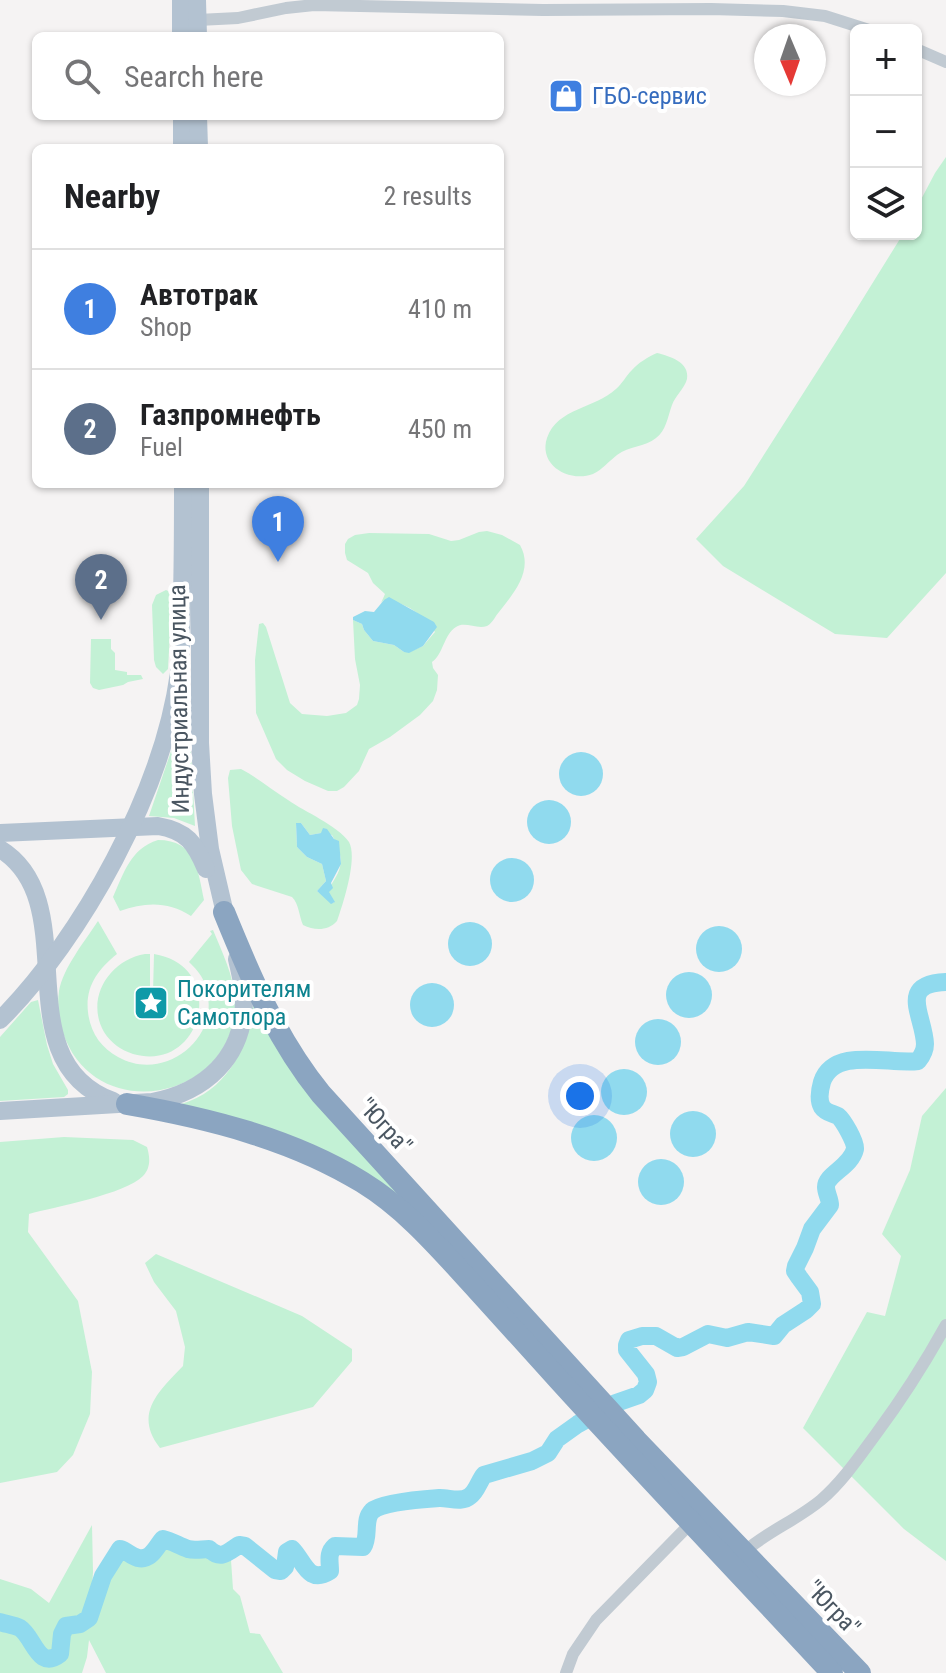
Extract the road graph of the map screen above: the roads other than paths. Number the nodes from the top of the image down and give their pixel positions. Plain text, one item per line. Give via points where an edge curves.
1 (181, 0) edge
2 (197, 0) edge
3 (854, 24) edge
4 (198, 28) edge
5 (181, 32) edge
6 (922, 52) edge
7 (946, 62) edge
8 (182, 120) edge
9 (198, 120) edge
10 (182, 144) edge
11 (199, 144) edge
12 (183, 488) edge
13 (200, 488) edge
14 (130, 827) junction
15 (0, 833) edge
16 (0, 849) edge
17 (224, 912) junction
18 (46, 969) junction
19 (0, 1020) edge
20 (127, 1104) junction
21 (0, 1111) edge
22 (946, 1325) edge
23 (576, 1386) junction
24 (630, 1445) junction
25 (692, 1522) junction
26 (744, 1552) junction
27 (566, 1673) edge
28 (832, 1673) edge
29 (860, 1673) edge

1 - 5 main road
2 - 4 main road
3 - 4 street via 783,11 314,5
6 - 7 street
8 - 10 main road
9 - 11 main road
12 - 14 main road, Индустриальная улица via 179,672 159,755
13 - 17 main road, Индустриальная улица via 201,766 207,830
14 - 15 main road
14 - 17 main road via 169,828 192,842
14 - 18 main road
16 - 18 main road via 15,859 36,893
17 - 20 main road via 244,992 237,1039 225,1061 187,1092
17 - 23 highway, "Югра" via 274,1024 310,1081
18 - 19 main road
18 - 20 main road via 52,1023 66,1062 94,1092
20 - 21 main road
20 - 23 highway via 277,1141 362,1182 398,1208
22 - 26 street via 912,1384 833,1489
23 - 24 highway
24 - 25 highway, "Югра"
24 - 26 highway, "Югра"
25 - 27 street via 596,1620
25 - 28 highway, "Югра"
26 - 29 highway, "Югра"

